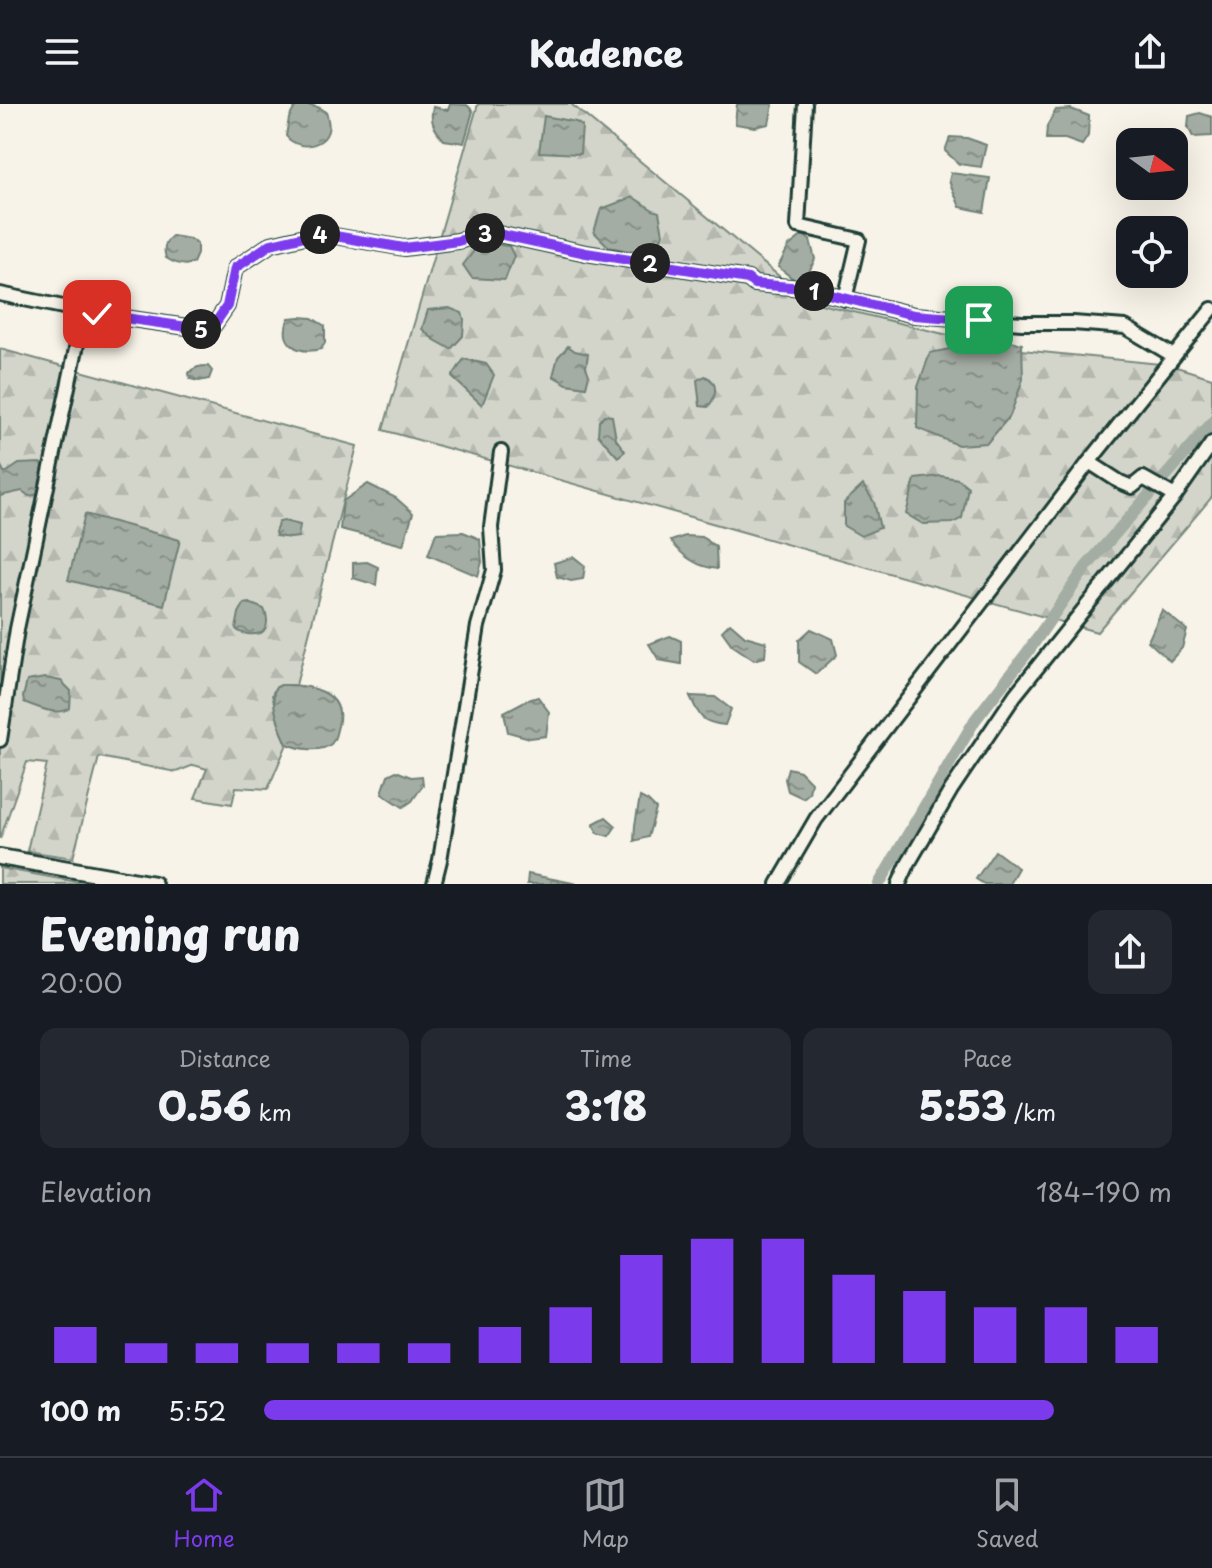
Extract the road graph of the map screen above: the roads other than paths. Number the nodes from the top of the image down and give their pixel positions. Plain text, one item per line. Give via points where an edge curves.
1 (805, 104) edge
2 (0, 294) edge
3 (845, 299) junction
4 (1212, 309) edge
5 (84, 311) junction
6 (1174, 356) junction
7 (1212, 443) edge
8 (501, 452) dead end
9 (1089, 462) junction
10 (1175, 496) junction
11 (0, 740) edge
12 (0, 857) edge
13 (154, 884) edge
14 (434, 884) edge
15 (778, 884) edge
16 (899, 884) edge

1 - 3 street via 798,226 859,240
2 - 5 street
3 - 5 street via 489,232 404,248 318,233 271,244 235,268 227,306 214,325 201,329
3 - 6 street via 914,315 1125,327
4 - 6 street
5 - 11 street via 17,629
6 - 9 street
7 - 10 street
8 - 14 street via 491,527 494,570 478,626
9 - 10 street via 1132,487 1143,478
9 - 15 street via 816,819
10 - 16 street via 1015,695 951,790
12 - 13 street

